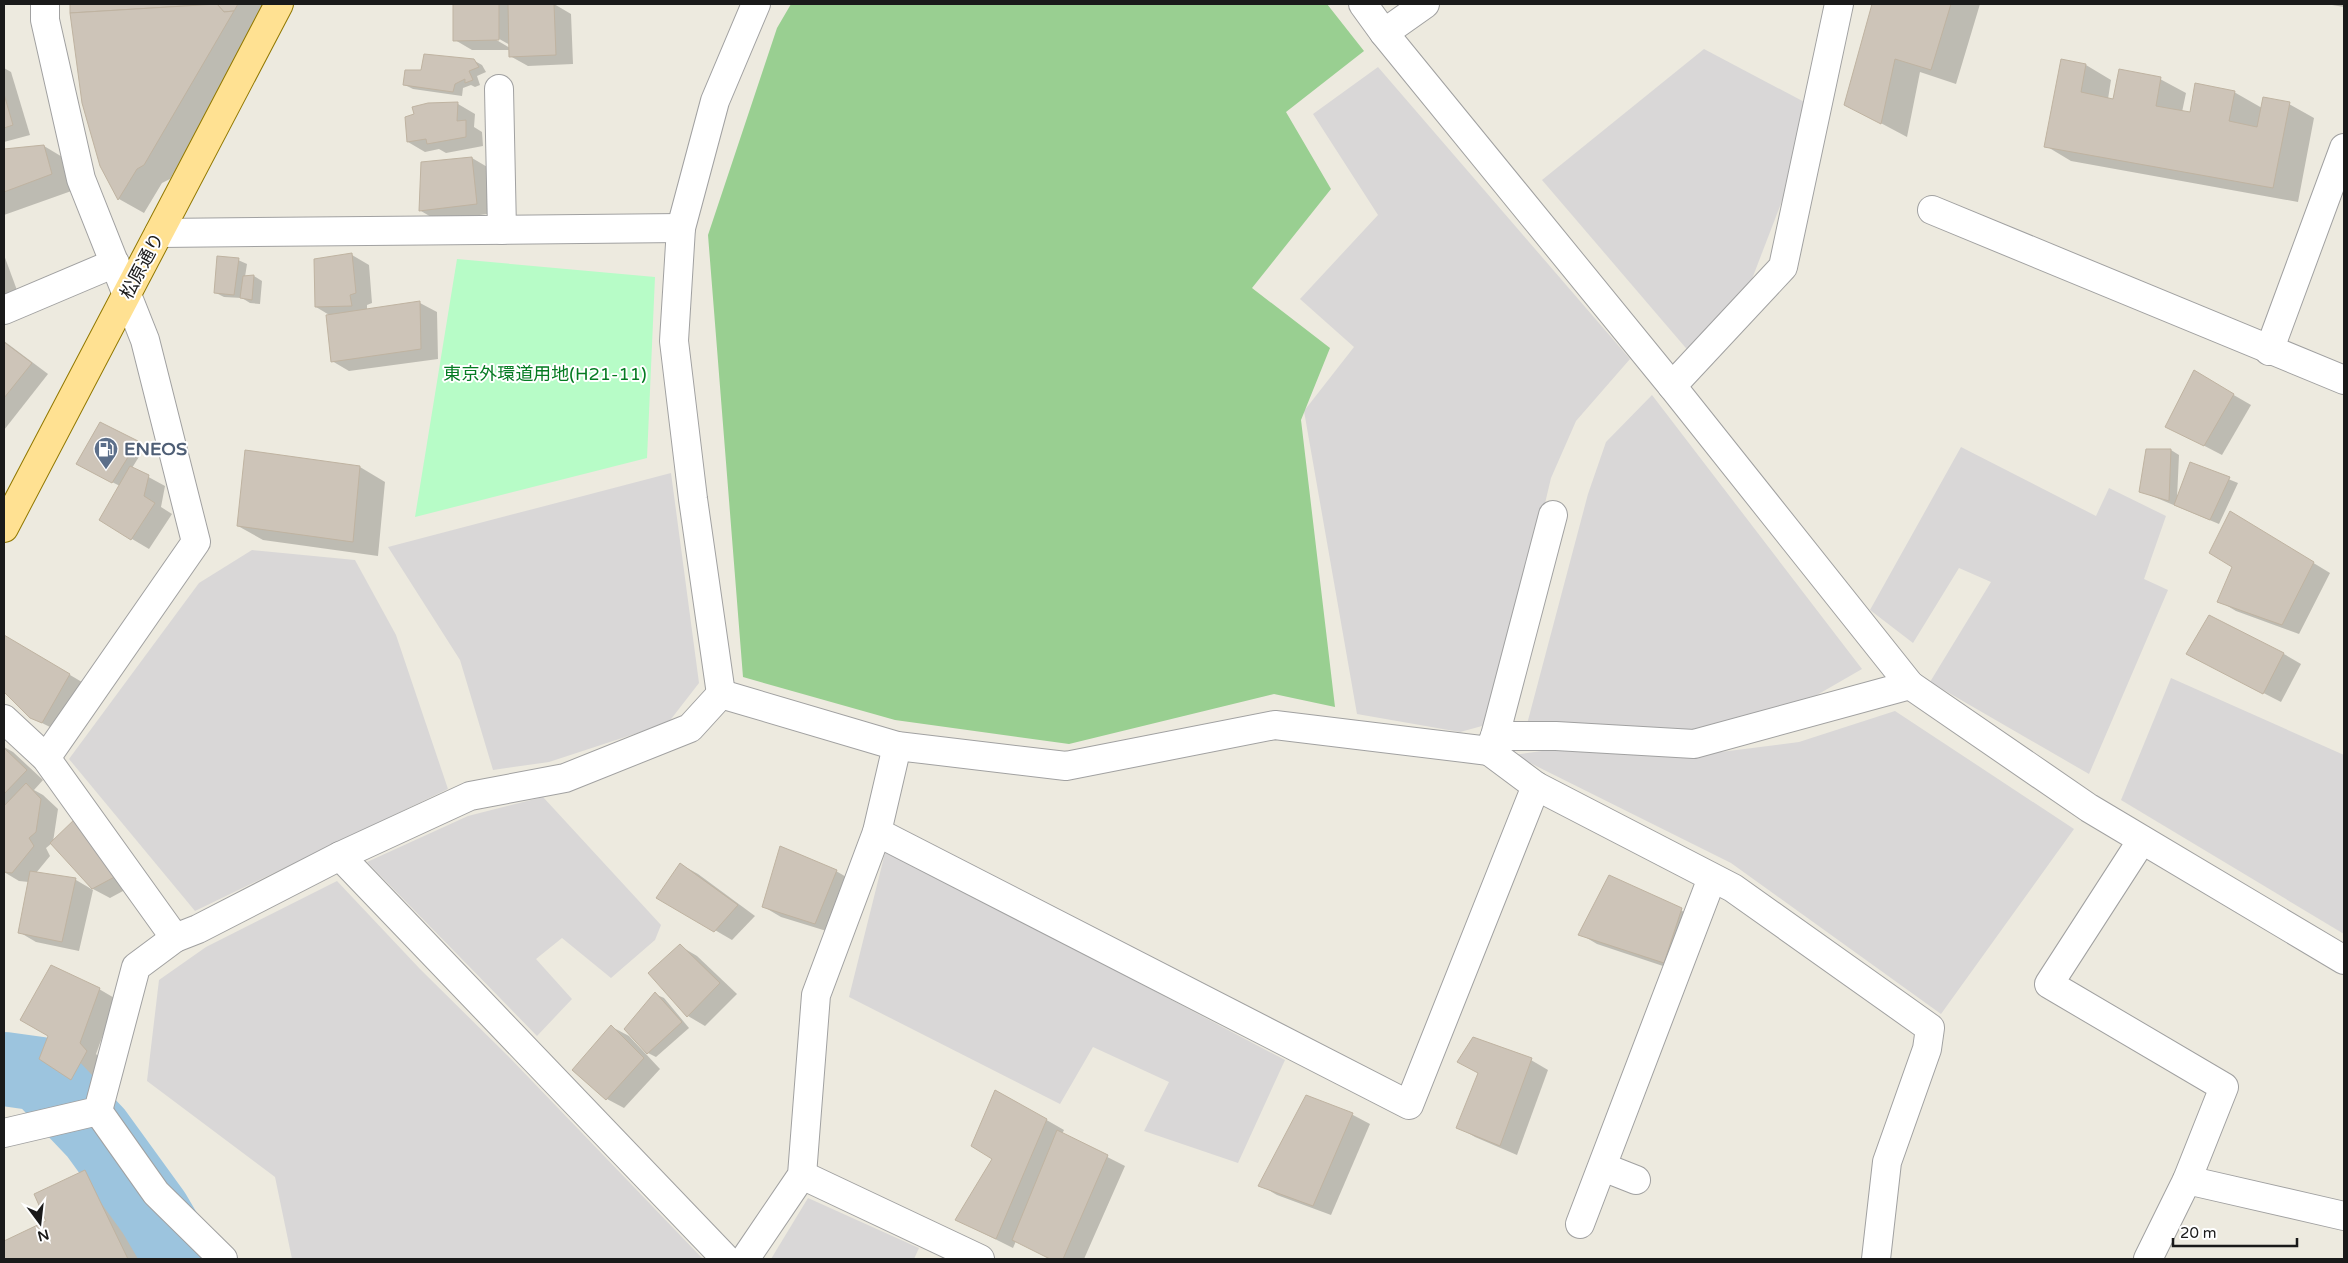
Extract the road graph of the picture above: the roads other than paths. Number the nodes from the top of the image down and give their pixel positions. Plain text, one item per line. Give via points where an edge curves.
1 (45, 4) edge
2 (279, 4) edge
3 (756, 4) edge
4 (1363, 4) edge
5 (1425, 4) edge
6 (1839, 4) edge
7 (1384, 33) junction
8 (499, 89) dead end
9 (2344, 148) edge
10 (1932, 210) dead end
11 (681, 228) junction
12 (502, 230) junction
13 (159, 233) junction
14 (115, 263) junction
15 (128, 293) junction
16 (4, 310) edge
17 (2269, 350) junction
18 (2344, 380) edge
19 (1672, 386) junction
20 (1553, 514) dead end
21 (4, 528) edge
22 (1910, 685) junction
23 (721, 694) junction
24 (4, 719) edge
25 (1492, 743) junction
26 (897, 746) junction
27 (46, 758) junction
28 (1536, 786) junction
29 (877, 832) junction
30 (2142, 840) junction
31 (340, 856) junction
32 (1712, 878) junction
33 (175, 938) junction
34 (2344, 960) edge
35 (98, 1111) junction
36 (4, 1133) edge
37 (1603, 1167) junction
38 (802, 1175) junction
39 (1636, 1180) dead end
40 (2187, 1180) junction
41 (2344, 1216) edge
42 (1580, 1224) dead end
43 (223, 1259) edge
44 (726, 1259) edge
45 (745, 1259) edge
46 (980, 1259) edge
47 (1876, 1259) edge
48 (2148, 1259) edge

1 - 14 street via 45,20 81,179
2 - 13 main road, 松原通り
3 - 11 street via 715,101
4 - 7 street
5 - 7 street
6 - 19 street via 1783,267
7 - 19 street
8 - 12 street
9 - 17 street
10 - 17 street
11 - 12 street
11 - 23 street via 674,341
12 - 13 street
13 - 15 main road, 松原通り
14 - 15 street
14 - 16 street
15 - 21 main road, 松原通り
15 - 27 street via 145,340 196,542
17 - 18 street
19 - 22 street
20 - 25 street
22 - 25 street via 1694,744 1556,736
22 - 30 street via 2089,808
23 - 26 street
23 - 31 street via 690,728 565,778 470,796
24 - 27 street
25 - 26 street via 1275,724 1066,766
25 - 28 street
26 - 29 street
27 - 33 street
28 - 29 street via 1410,1105
28 - 32 street
29 - 38 street via 816,995
30 - 34 street
30 - 40 street via 2049,984 2224,1087
31 - 33 street via 198,930
31 - 44 street
32 - 37 street
32 - 47 street via 1732,888 1930,1028 1927,1049 1887,1162
33 - 35 street via 136,967
35 - 36 street
35 - 43 street via 156,1192
37 - 39 street
37 - 42 street
38 - 45 street
38 - 46 street
40 - 41 street
40 - 48 street

